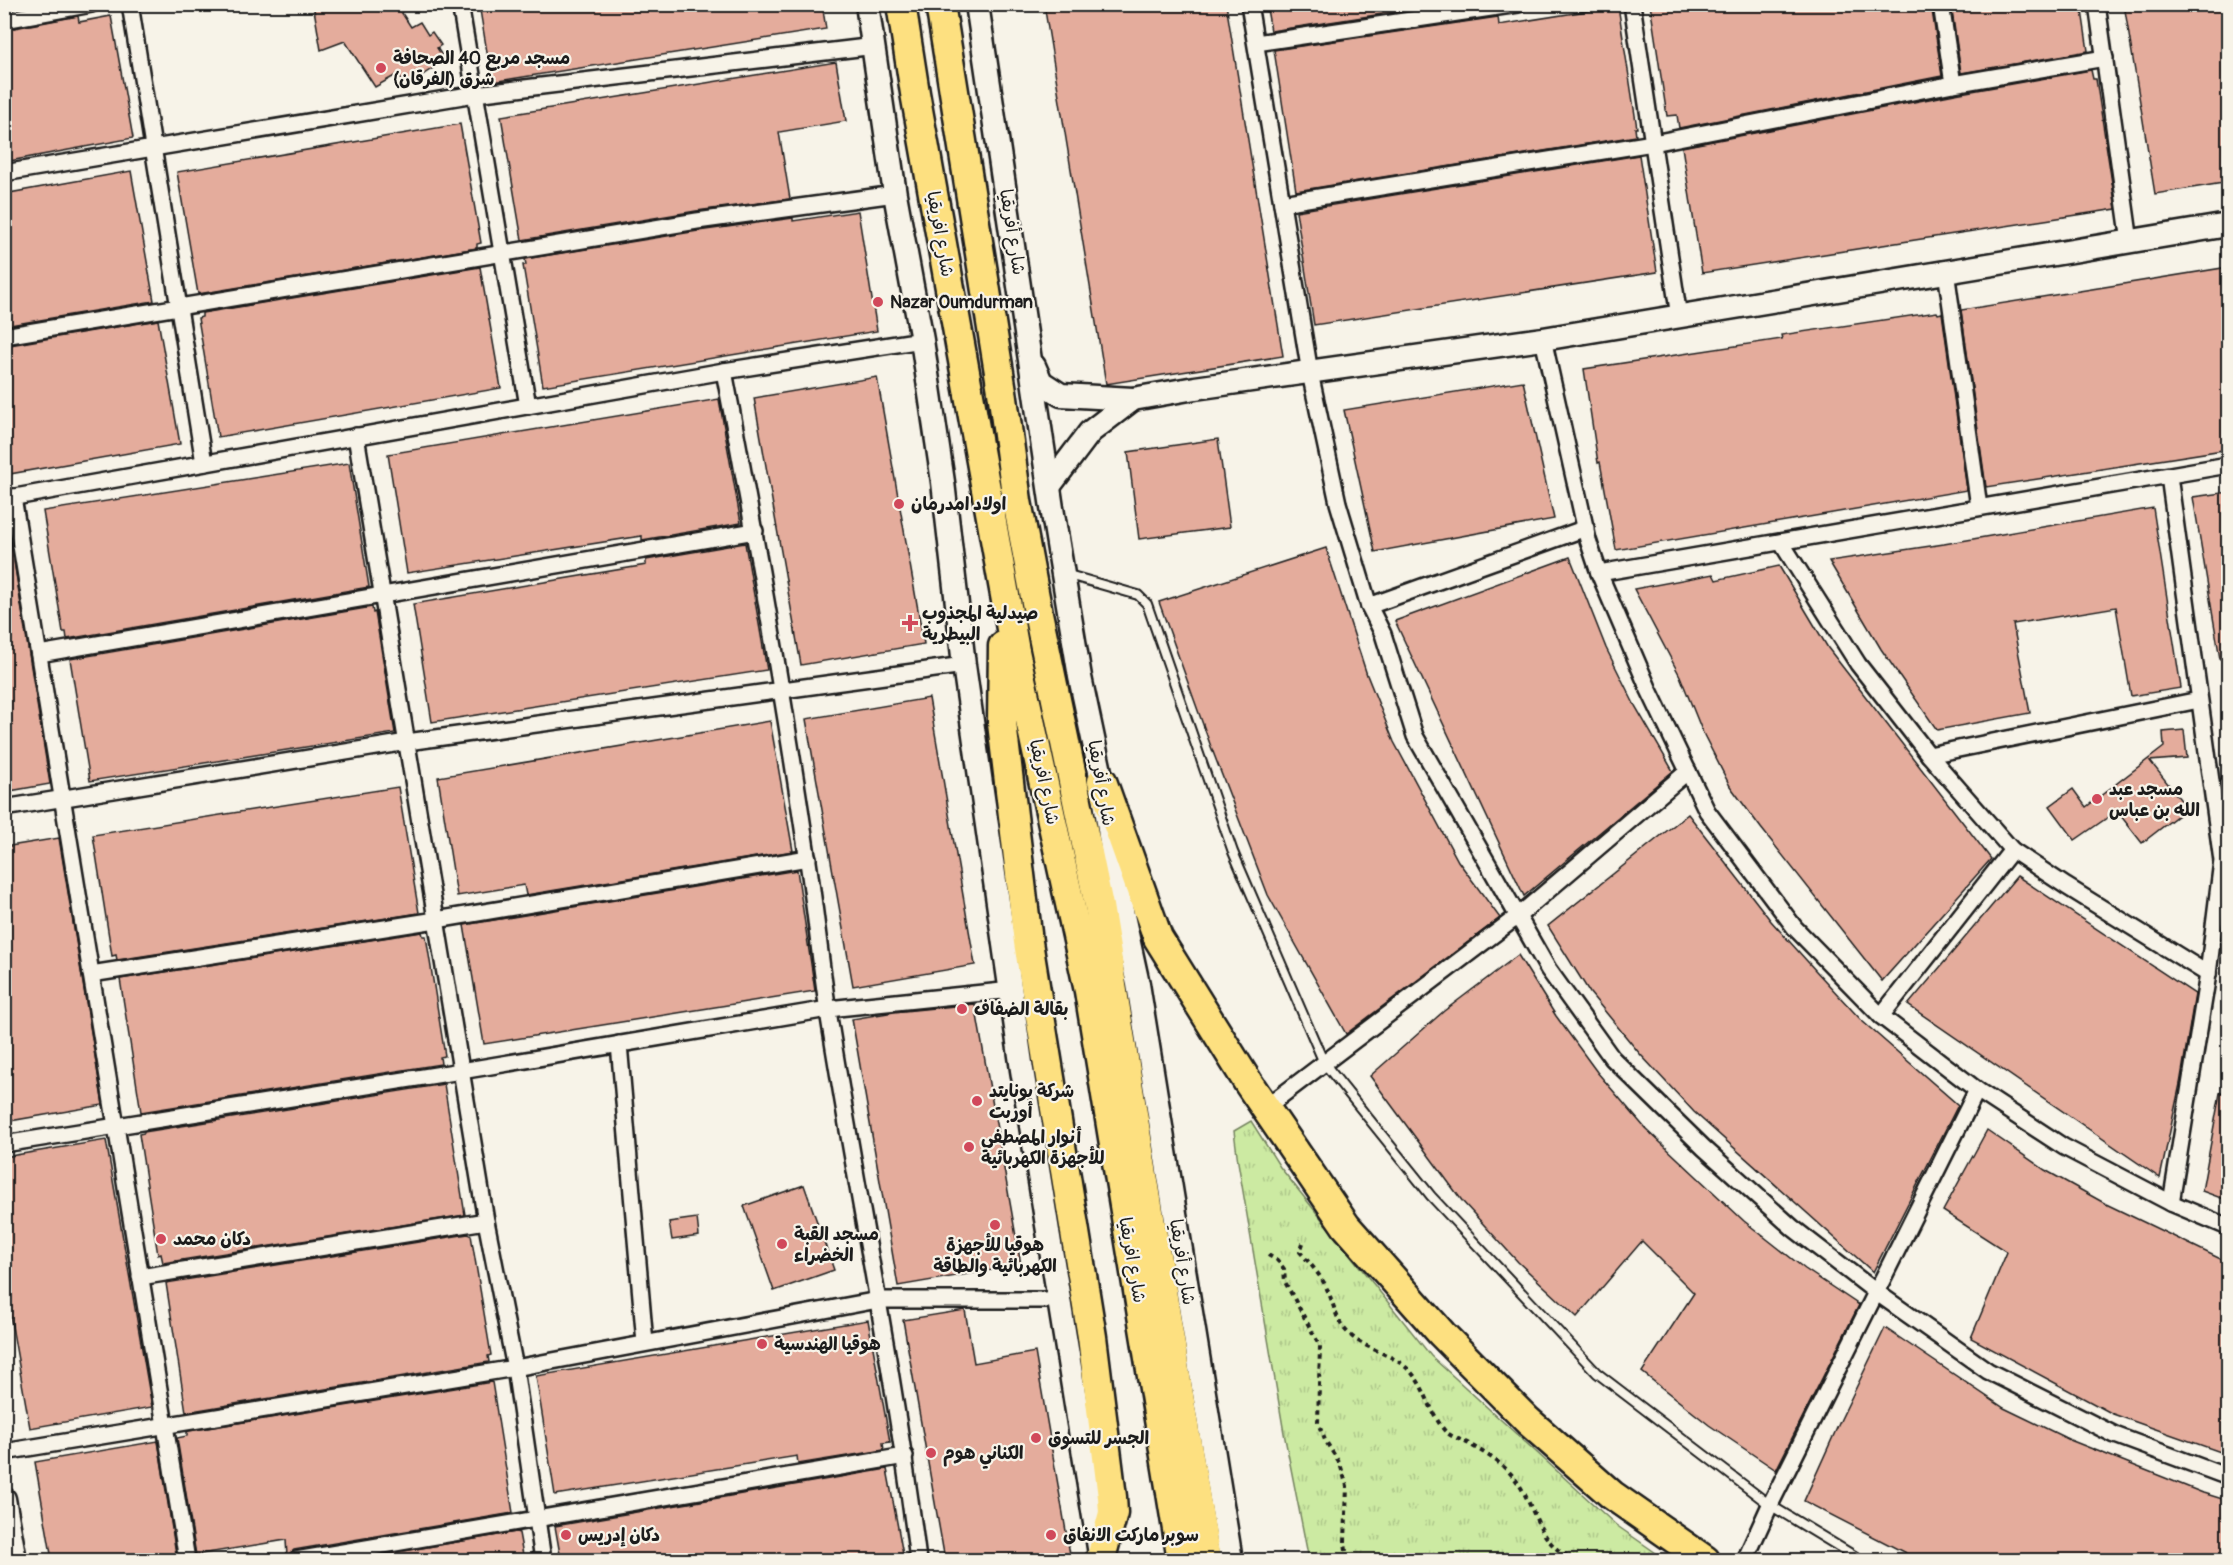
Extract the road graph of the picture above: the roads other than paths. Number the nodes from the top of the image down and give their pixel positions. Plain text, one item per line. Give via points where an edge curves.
1 (92, 4) edge
2 (130, 4) edge
3 (460, 4) edge
4 (867, 4) edge
5 (901, 4) edge
6 (940, 4) edge
7 (977, 4) edge
8 (1249, 4) edge
9 (1518, 4) edge
10 (1632, 4) edge
11 (1941, 4) edge
12 (2097, 4) edge
13 (4, 20) edge
14 (1256, 43) junction
15 (875, 46) junction
16 (2105, 58) junction
17 (1953, 84) junction
18 (475, 94) junction
19 (1653, 143) junction
20 (153, 148) junction
21 (4, 173) edge
22 (895, 194) junction
23 (1282, 203) junction
24 (2229, 225) edge
25 (2130, 242) junction
26 (502, 253) junction
27 (1946, 271) junction
28 (179, 307) junction
29 (1679, 317) junction
30 (4, 336) edge
31 (1543, 339) junction
32 (922, 340) junction
33 (1031, 360) junction
34 (724, 371) junction
35 (1310, 373) junction
36 (1133, 399) junction
37 (528, 406) junction
38 (356, 436) junction
39 (204, 463) junction
40 (2229, 465) edge
41 (2169, 476) junction
42 (1050, 485) junction
43 (9, 498) edge
44 (1979, 507) junction
45 (1586, 528) junction
46 (755, 531) junction
47 (1781, 542) junction
48 (1599, 573) junction
49 (1064, 574) junction
50 (1003, 584) junction
51 (382, 595) junction
52 (1369, 606) junction
53 (39, 654) junction
54 (964, 665) junction
55 (782, 690) junction
56 (2199, 700) junction
57 (407, 742) junction
58 (1929, 755) junction
59 (1688, 771) junction
60 (1102, 781) junction
61 (62, 799) junction
62 (4, 808) edge
63 (2012, 850) junction
64 (808, 858) junction
65 (2225, 860) edge
66 (1518, 916) junction
67 (436, 920) junction
68 (91, 974) junction
69 (2208, 974) junction
70 (1012, 990) junction
71 (828, 1009) junction
72 (1881, 1016) junction
73 (619, 1044) junction
74 (1324, 1063) junction
75 (461, 1071) junction
76 (1977, 1090) junction
77 (1265, 1108) junction
78 (116, 1126) junction
79 (4, 1144) edge
80 (2171, 1203) junction
81 (486, 1221) junction
82 (2229, 1227) edge
83 (1145, 1269) junction
84 (140, 1277) junction
85 (1876, 1292) junction
86 (878, 1300) junction
87 (1060, 1300) junction
88 (645, 1343) junction
89 (514, 1368) junction
90 (165, 1426) junction
91 (4, 1452) edge
92 (905, 1456) junction
93 (2229, 1477) edge
94 (4, 1499) edge
95 (1770, 1505) junction
96 (536, 1519) junction
97 (1101, 1559) edge
98 (15, 1560) edge
99 (187, 1560) edge
100 (296, 1560) edge
101 (543, 1560) edge
102 (918, 1560) edge
103 (1182, 1560) edge
104 (1206, 1560) edge
105 (1231, 1560) edge
106 (1705, 1560) edge
107 (1745, 1560) edge
108 (1861, 1560) edge

1 - 13 street
2 - 20 street
3 - 18 street
4 - 15 street
5 - 50 highway, شارع افريقيا
6 - 83 highway, شارع افريقيا via 1017,501 1099,906
7 - 33 street, شارع أفريقيا
8 - 14 street
9 - 14 street
10 - 19 street
11 - 17 street
12 - 16 street
14 - 23 street
15 - 18 street
15 - 22 street
16 - 17 street
16 - 25 street
17 - 19 street
18 - 20 street
18 - 26 street
19 - 23 street
19 - 29 street
20 - 21 street
20 - 28 street
22 - 26 street
22 - 32 street
23 - 35 street
24 - 25 street
25 - 27 street
26 - 28 street
26 - 37 street
27 - 29 street
27 - 44 street
28 - 30 street
28 - 39 street
29 - 31 street
31 - 35 street
31 - 45 street
32 - 34 street
32 - 54 street
33 - 36 street via 1041,382 1061,395
33 - 42 street, شارع أفريقيا
34 - 37 street
34 - 46 street
35 - 36 street
35 - 52 street via 1338,503
36 - 42 street via 1090,432
37 - 38 street
38 - 39 street
38 - 51 street
39 - 43 street
40 - 41 street
41 - 44 street
41 - 56 street
42 - 49 street, شارع أفريقيا
43 - 53 street
44 - 47 street
45 - 48 street
45 - 52 street
46 - 51 street
46 - 55 street
47 - 48 street
47 - 58 street via 1858,664
48 - 59 street
49 - 60 street, شارع أفريقيا
49 - 74 lane via 1138,595 1146,604 1233,852
50 - 83 highway, شارع افريقيا
50 - 97 highway via 1002,723 1028,942 1092,1337 1112,1497 1113,1513
51 - 53 street
51 - 57 street
52 - 66 street via 1383,634 1415,736
53 - 61 street
54 - 55 street
54 - 70 street
55 - 57 street
55 - 64 street
56 - 58 street
56 - 65 street
57 - 61 street
57 - 67 street
58 - 63 street
59 - 66 street
59 - 72 street via 1707,811 1796,928
60 - 77 highway via 1158,938
60 - 105 street, شارع أفريقيا
61 - 62 street
61 - 68 street
63 - 69 street
63 - 72 street
64 - 67 street
64 - 71 street
65 - 69 street
66 - 74 street
66 - 85 street via 1548,969 1612,1058 1793,1228
67 - 68 street
67 - 75 street
68 - 78 street
69 - 80 street
70 - 71 street
70 - 87 street
71 - 73 street
71 - 86 street
72 - 76 street
73 - 75 street
73 - 88 street
74 - 77 street
74 - 95 lane via 1431,1196 1597,1373
75 - 78 street
75 - 81 street
76 - 80 street via 2064,1147
76 - 85 street
77 - 106 highway via 1346,1226 1442,1334 1528,1421 1612,1495
78 - 79 street
78 - 84 street
80 - 82 street
81 - 84 street
81 - 89 street
83 - 103 highway, شارع افريقيا
83 - 104 highway, شارع افريقيا
84 - 90 street
85 - 93 street via 1988,1371 2115,1435
85 - 95 street
86 - 87 street
86 - 88 street
86 - 92 street
87 - 97 street
88 - 89 street
89 - 90 street
89 - 96 street
90 - 91 street
90 - 99 street
92 - 96 street
92 - 102 street
94 - 98 street
95 - 107 street
95 - 108 lane
96 - 100 street
96 - 101 street

